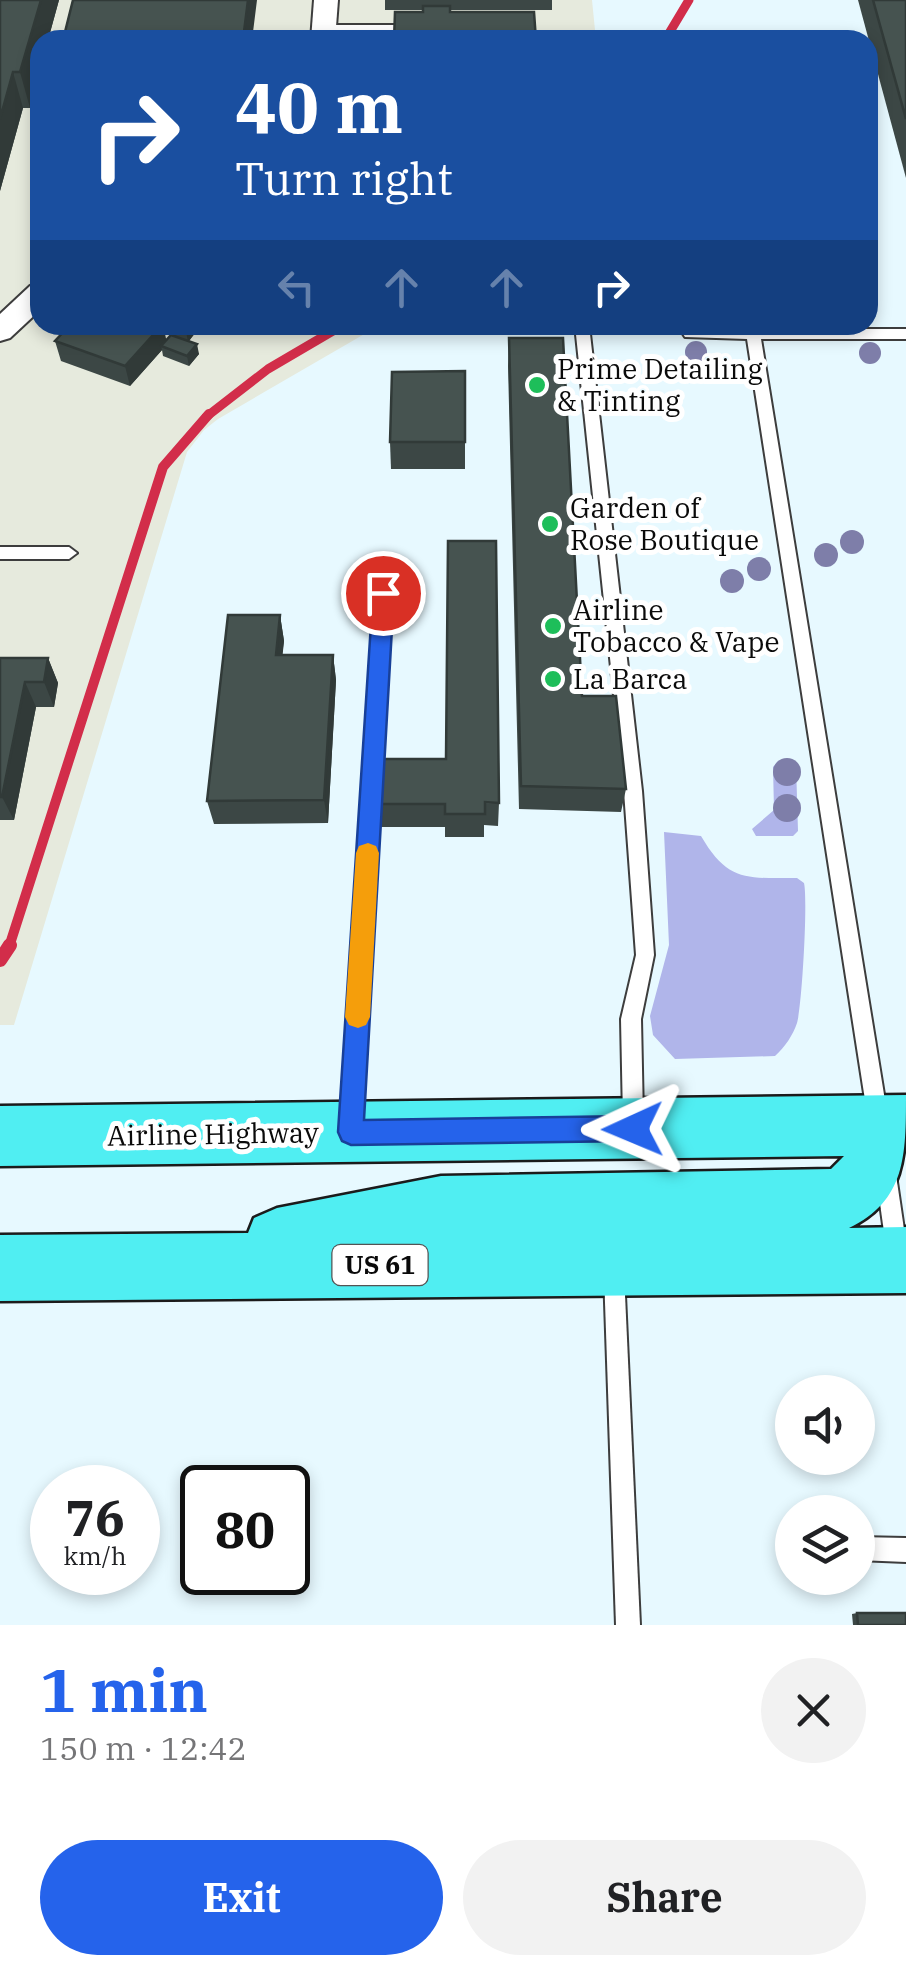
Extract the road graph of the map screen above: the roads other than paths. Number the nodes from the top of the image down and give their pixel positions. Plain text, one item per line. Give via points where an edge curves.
1 (326, 0) edge
2 (434, 28) edge
3 (324, 30) edge
4 (397, 30) edge
5 (30, 303) edge
6 (0, 332) edge
7 (878, 334) edge
8 (906, 334) edge
9 (583, 335) edge
10 (753, 335) edge
11 (0, 553) edge
12 (70, 553) dead end
13 (383, 593) dead end
14 (633, 1129) junction
15 (351, 1132) junction
16 (272, 1133) junction
17 (889, 1133) edge
18 (0, 1136) edge
19 (0, 1168) edge
20 (614, 1262) junction
21 (147, 1266) junction
22 (903, 1266) edge
23 (0, 1268) edge
24 (875, 1549) edge
25 (906, 1550) edge
26 (628, 1625) edge

1 - 3 street
2 - 4 lane
5 - 6 street
7 - 8 lane
9 - 14 lane via 645,954 631,1020
10 - 17 lane
11 - 12 lane
13 - 15 lane
14 - 15 highway, Airline Highway
14 - 17 highway, Airline Highway
15 - 16 highway, Airline Highway
16 - 18 highway, Airline Highway
16 - 19 highway via 85,1165
17 - 21 highway via 870,1176 856,1193 836,1201 441,1208
17 - 22 lane
20 - 21 highway, US 61
20 - 22 highway, US 61
20 - 26 lane
21 - 23 highway, US 61
24 - 25 lane

